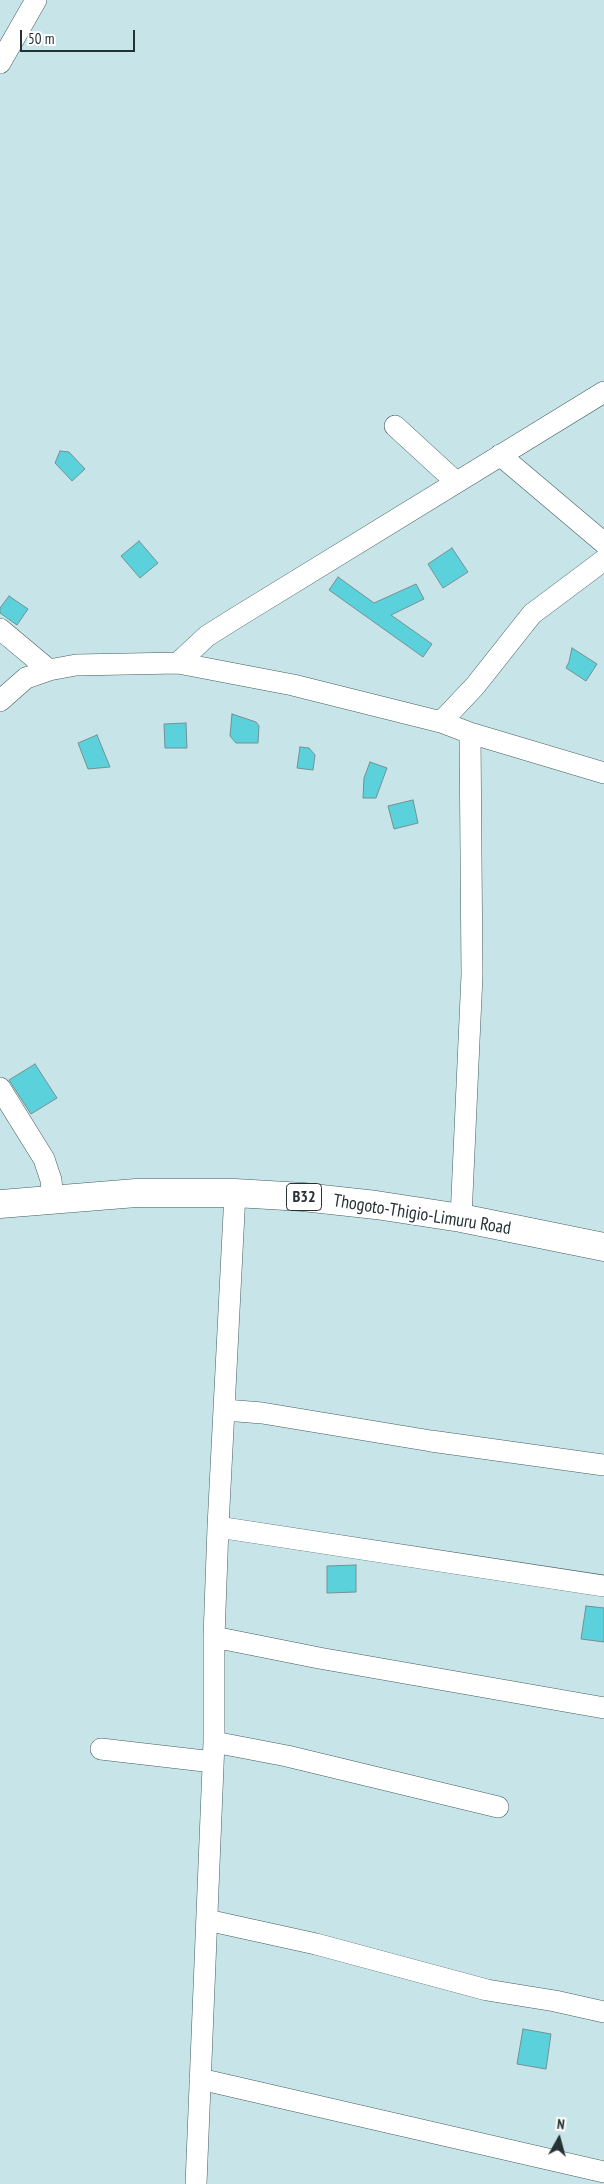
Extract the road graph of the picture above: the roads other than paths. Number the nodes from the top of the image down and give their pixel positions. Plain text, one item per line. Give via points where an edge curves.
1 (36, 0) edge
2 (0, 63) edge
3 (604, 392) edge
4 (395, 426) dead end
5 (500, 455) junction
6 (456, 482) junction
7 (604, 543) edge
8 (604, 560) edge
9 (0, 629) edge
10 (178, 663) junction
11 (49, 670) junction
12 (0, 701) edge
13 (441, 722) junction
14 (470, 732) junction
15 (604, 773) edge
16 (0, 1088) edge
17 (235, 1193) junction
18 (53, 1200) junction
19 (0, 1204) edge
20 (461, 1218) junction
21 (604, 1247) edge
22 (225, 1410) junction
23 (604, 1465) edge
24 (218, 1527) junction
25 (604, 1586) edge
26 (214, 1637) junction
27 (604, 1708) edge
28 (101, 1749) dead end
29 (214, 1752) junction
30 (498, 1807) dead end
31 (207, 1920) junction
32 (604, 2012) edge
33 (200, 2079) junction
34 (604, 2172) edge
35 (196, 2184) edge

1 - 2 street
3 - 5 street
4 - 6 street
5 - 6 street
5 - 7 street
6 - 10 street via 207,636
8 - 13 street via 532,614 475,686
9 - 11 street
10 - 11 street via 76,665
10 - 13 street via 293,684
11 - 12 street via 26,678
13 - 14 street
14 - 15 street
14 - 20 street via 472,975
16 - 18 street via 44,1159
17 - 18 highway, Thogoto-Thigio-Limuru Road / B32 via 136,1193
17 - 20 highway, Thogoto-Thigio-Limuru Road / B32 via 376,1205
17 - 22 street
18 - 19 highway, Thogoto-Thigio-Limuru Road / B32
20 - 21 highway, Thogoto-Thigio-Limuru Road / B32
22 - 23 street
22 - 24 street
24 - 25 street
24 - 26 street
26 - 27 street
26 - 29 street
28 - 29 street
29 - 30 street via 287,1756
29 - 31 street
31 - 32 street via 316,1944 487,1990
31 - 33 street
33 - 34 street
33 - 35 street

